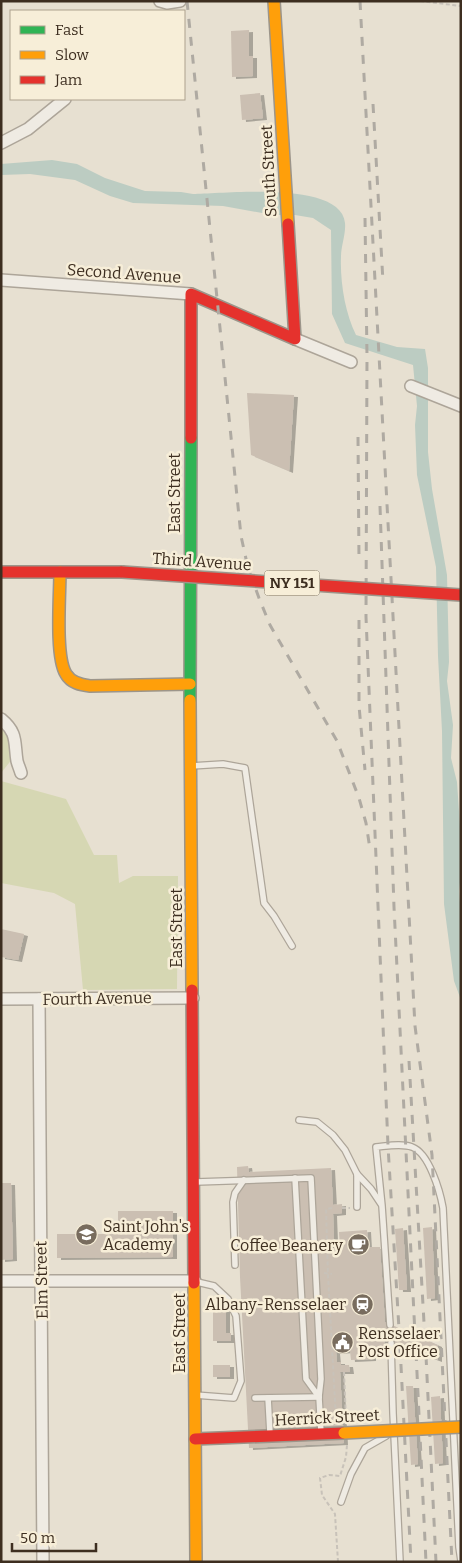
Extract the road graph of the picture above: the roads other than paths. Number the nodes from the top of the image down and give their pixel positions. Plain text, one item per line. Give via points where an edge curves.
1 (180, 1) edge
2 (274, 1) edge
3 (163, 5) edge
4 (64, 100) edge
5 (1, 143) edge
6 (1, 280) edge
7 (191, 294) junction
8 (295, 339) junction
9 (351, 362) dead end
10 (411, 386) dead end
11 (461, 406) edge
12 (1, 572) edge
13 (60, 572) junction
14 (461, 596) edge
15 (190, 684) junction
16 (1, 719) edge
17 (191, 766) junction
18 (21, 773) dead end
19 (292, 946) dead end
20 (193, 998) junction
21 (1, 999) edge
22 (39, 999) junction
23 (299, 1120) dead end
24 (356, 1174) junction
25 (295, 1178) junction
26 (244, 1180) junction
27 (194, 1182) junction
28 (382, 1206) junction
29 (357, 1207) dead end
30 (235, 1264) dead end
31 (1, 1281) edge
32 (41, 1281) junction
33 (194, 1281) junction
34 (390, 1325) dead end
35 (391, 1343) dead end
36 (195, 1395) junction
37 (319, 1397) junction
38 (254, 1398) dead end
39 (268, 1398) junction
40 (461, 1427) edge
41 (394, 1432) junction
42 (321, 1434) junction
43 (270, 1436) junction
44 (195, 1439) junction
45 (341, 1502) dead end
46 (461, 1561) edge
47 (43, 1562) edge
48 (196, 1562) edge
49 (400, 1562) edge

1 - 3 street
2 - 8 street, South Street
4 - 5 street via 28,129
6 - 7 street, Second Avenue
7 - 8 street, Second Avenue
7 - 15 street, East Street
8 - 9 street, Second Avenue
10 - 11 street
12 - 13 street, Third Avenue / NY 151
13 - 14 street, Third Avenue / NY 151, bridge via 122,572
13 - 15 street via 60,653 69,679 90,686
15 - 17 street, East Street
16 - 18 street via 14,733
17 - 19 lane via 223,764 244,768 264,903
17 - 20 street, East Street
20 - 22 street, Fourth Avenue
20 - 27 street, East Street
21 - 22 street, Fourth Avenue
22 - 32 street, Elm Street
23 - 24 lane via 317,1122 332,1135
24 - 28 lane
24 - 29 lane
25 - 26 lane
25 - 37 lane via 306,1379
25 - 37 lane via 310,1178 321,1379
26 - 27 lane
26 - 30 lane via 233,1202
27 - 33 street, East Street
28 - 34 lane
28 - 46 lane via 376,1147 414,1148 433,1174 443,1208
31 - 32 street
32 - 33 street
32 - 47 street, Elm Street
33 - 36 street, East Street
33 - 36 lane via 214,1286 228,1299 236,1316 241,1381 234,1398
35 - 41 lane
36 - 44 street, East Street
37 - 39 lane
37 - 42 lane
38 - 39 lane
39 - 43 lane
40 - 42 street, Herrick Street, bridge
41 - 45 lane via 365,1448
41 - 49 lane
42 - 43 street, Herrick Street
43 - 44 street, Herrick Street
44 - 48 street, East Street

